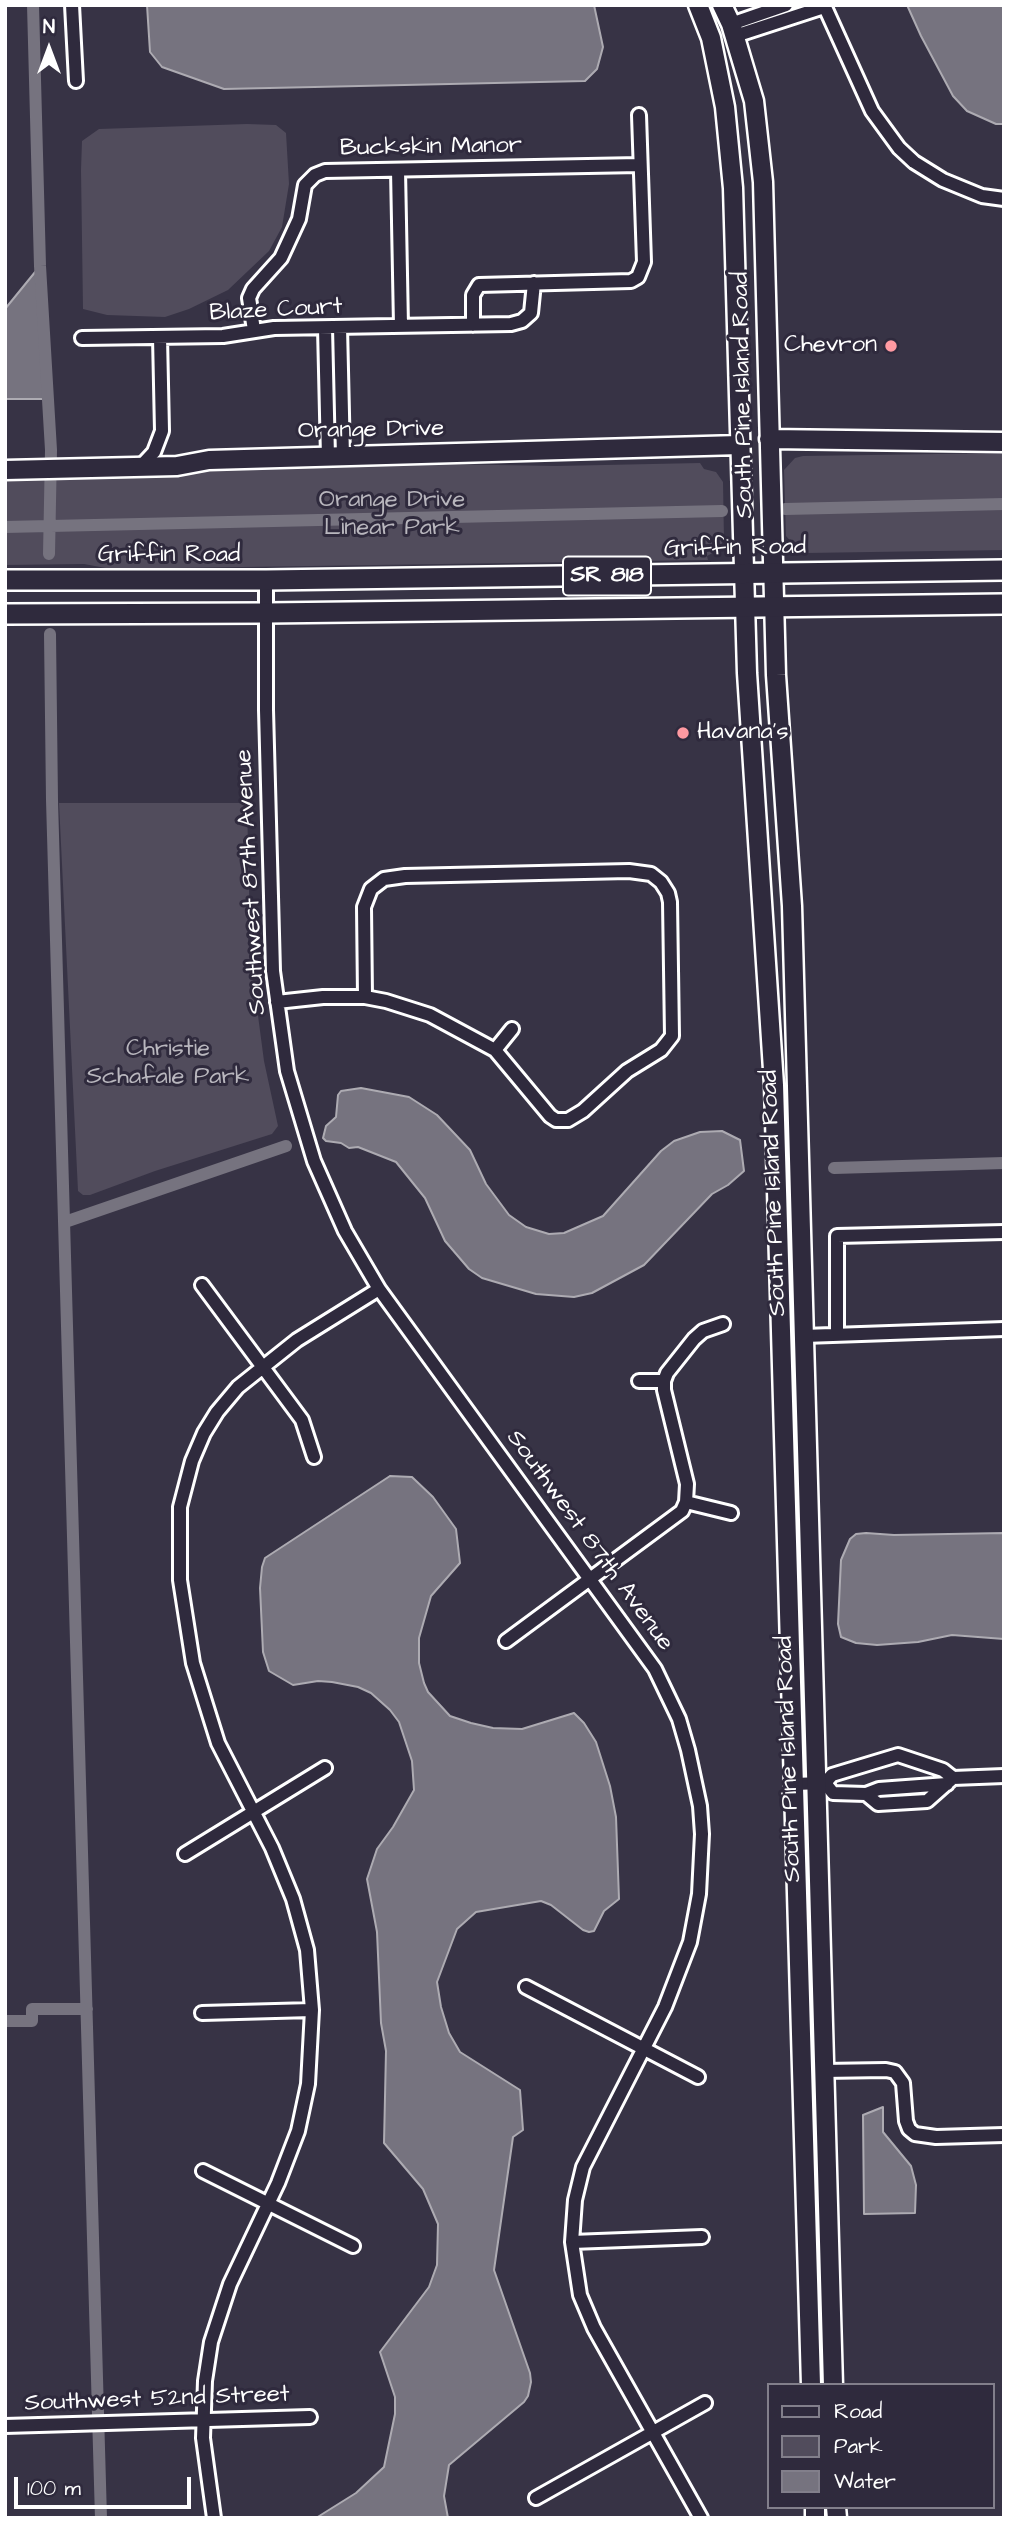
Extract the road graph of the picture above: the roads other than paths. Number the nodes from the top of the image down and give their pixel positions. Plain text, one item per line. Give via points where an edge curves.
1 (72, 5) edge
2 (698, 5) edge
3 (722, 5) edge
4 (786, 5) edge
5 (824, 6) edge
6 (733, 30) junction
7 (76, 81) dead end
8 (756, 114) junction
9 (639, 115) dead end
10 (726, 119) junction
11 (640, 165) junction
12 (398, 170) junction
13 (1004, 200) edge
14 (534, 283) junction
15 (473, 325) junction
16 (401, 326) junction
17 (340, 327) junction
18 (325, 328) junction
19 (254, 330) junction
20 (160, 337) junction
21 (82, 338) dead end
22 (769, 439) junction
23 (1004, 442) edge
24 (739, 445) junction
25 (335, 457) junction
26 (141, 466) junction
27 (5, 470) edge
28 (1004, 570) edge
29 (773, 573) junction
30 (744, 574) junction
31 (5, 580) edge
32 (266, 580) junction
33 (1004, 604) edge
34 (774, 607) junction
35 (745, 608) junction
36 (267, 613) junction
37 (5, 614) edge
38 (365, 997) junction
39 (277, 1002) junction
40 (512, 1029) dead end
41 (495, 1050) junction
42 (1004, 1232) edge
43 (202, 1285) dead end
44 (379, 1289) junction
45 (723, 1324) dead end
46 (1004, 1329) edge
47 (837, 1334) junction
48 (804, 1336) junction
49 (262, 1366) junction
50 (639, 1381) dead end
51 (664, 1381) junction
52 (314, 1457) dead end
53 (785, 1483) junction
54 (808, 1483) junction
55 (686, 1502) junction
56 (731, 1513) dead end
57 (591, 1578) junction
58 (506, 1641) dead end
59 (919, 1762) junction
60 (325, 1768) dead end
61 (1004, 1776) edge
62 (950, 1781) junction
63 (820, 1783) junction
64 (793, 1784) junction
65 (911, 1786) junction
66 (866, 1794) junction
67 (909, 1803) junction
68 (253, 1812) junction
69 (185, 1854) dead end
70 (526, 1987) dead end
71 (312, 2010) junction
72 (202, 2013) dead end
73 (644, 2048) junction
74 (823, 2071) junction
75 (698, 2077) dead end
76 (1004, 2135) edge
77 (203, 2171) dead end
78 (268, 2204) junction
79 (702, 2237) dead end
80 (572, 2242) junction
81 (353, 2246) dead end
82 (811, 2383) edge
83 (833, 2383) edge
84 (705, 2403) dead end
85 (310, 2417) dead end
86 (203, 2420) junction
87 (5, 2426) edge
88 (652, 2433) junction
89 (536, 2498) dead end
90 (214, 2518) edge
91 (701, 2518) edge

1 - 7 street
2 - 10 main road, South Pine Island Road via 712,38
3 - 6 main road, South Pine Island Road
4 - 6 street
5 - 6 street
5 - 13 street via 885,131 914,162 943,180
6 - 8 main road, South Pine Island Road
8 - 10 main road
8 - 22 main road, South Pine Island Road via 763,182
9 - 11 street
10 - 24 main road, South Pine Island Road via 733,188
11 - 12 street, Buckskin Manor
11 - 14 street via 644,262 638,277 631,281
12 - 16 street
12 - 19 street, Buckskin Manor via 325,171 305,185 292,237 249,298
14 - 15 street, Blaze Court via 531,313 522,321
14 - 15 street via 479,285 473,295
15 - 16 street, Blaze Court
16 - 17 street, Blaze Court
17 - 18 street, Blaze Court
17 - 25 street
18 - 19 street, Blaze Court
18 - 25 street
19 - 20 street, Blaze Court via 223,336
20 - 21 street, Blaze Court
20 - 26 street via 162,431 154,452
22 - 23 main road
22 - 29 main road, South Pine Island Road
24 - 25 main road, Orange Drive
24 - 30 main road, South Pine Island Road
25 - 26 main road, Orange Drive
26 - 27 main road, Orange Drive
28 - 29 main road, Griffin Road / SR 818
29 - 30 main road, Griffin Road / SR 818
29 - 34 main road, South Pine Island Road
30 - 32 main road, Griffin Road / SR 818
30 - 35 main road, South Pine Island Road
31 - 32 main road, Griffin Road / SR 818
32 - 36 street, Southwest 87th Avenue
33 - 34 main road, SR 818
34 - 35 main road, SR 818
34 - 48 main road, South Pine Island Road via 792,906
35 - 36 main road, SR 818
35 - 53 main road, South Pine Island Road via 774,1085
36 - 37 main road, SR 818
36 - 39 street, Southwest 87th Avenue via 270,900
38 - 39 street
38 - 41 street via 430,1015
38 - 41 street via 364,907 371,889 392,877 629,871 651,874 661,882 670,902 673,1029 668,1044 615,1080 583,1111 562,1121 550,1116
39 - 44 street, Southwest 87th Avenue via 288,1071 314,1161 345,1231
40 - 41 street
42 - 47 street via 837,1236
43 - 49 street
44 - 49 street
44 - 57 street, Southwest 87th Avenue
45 - 51 street via 694,1339
46 - 47 street
47 - 48 street
48 - 54 main road, South Pine Island Road
49 - 52 street via 302,1420
49 - 68 street via 238,1387 204,1433 184,1486 179,1531 180,1580 193,1663 218,1743
50 - 51 street
51 - 55 street via 687,1484
53 - 54 main road
53 - 64 main road, South Pine Island Road
54 - 63 main road, South Pine Island Road
55 - 56 street
55 - 57 street via 673,1519
57 - 58 street
57 - 73 street, Southwest 87th Avenue via 667,1692 688,1750 700,1806 702,1861 690,1942
59 - 62 street via 943,1770
59 - 63 street via 898,1755
59 - 65 street
60 - 68 street
61 - 62 street
62 - 65 street
62 - 67 street via 927,1801
63 - 64 street
63 - 66 street via 833,1793
63 - 74 main road, South Pine Island Road
64 - 82 main road, South Pine Island Road
65 - 66 street via 879,1788
65 - 67 street
66 - 67 street via 878,1804
68 - 69 street
68 - 71 street via 293,1899 307,1950
70 - 73 street
71 - 72 street
71 - 78 street via 303,2109 290,2156
73 - 75 street
73 - 80 street, Southwest 87th Avenue via 583,2167
74 - 76 street via 895,2072 903,2083 906,2121 915,2134
74 - 83 main road, South Pine Island Road
77 - 78 street
78 - 81 street
78 - 86 street via 215,2326
79 - 80 street
80 - 88 street, Southwest 87th Avenue via 586,2312
84 - 88 street
85 - 86 street, Southwest 52nd Street
86 - 87 street, Southwest 52nd Street
86 - 90 street
88 - 89 street
88 - 91 street, Southwest 87th Avenue

